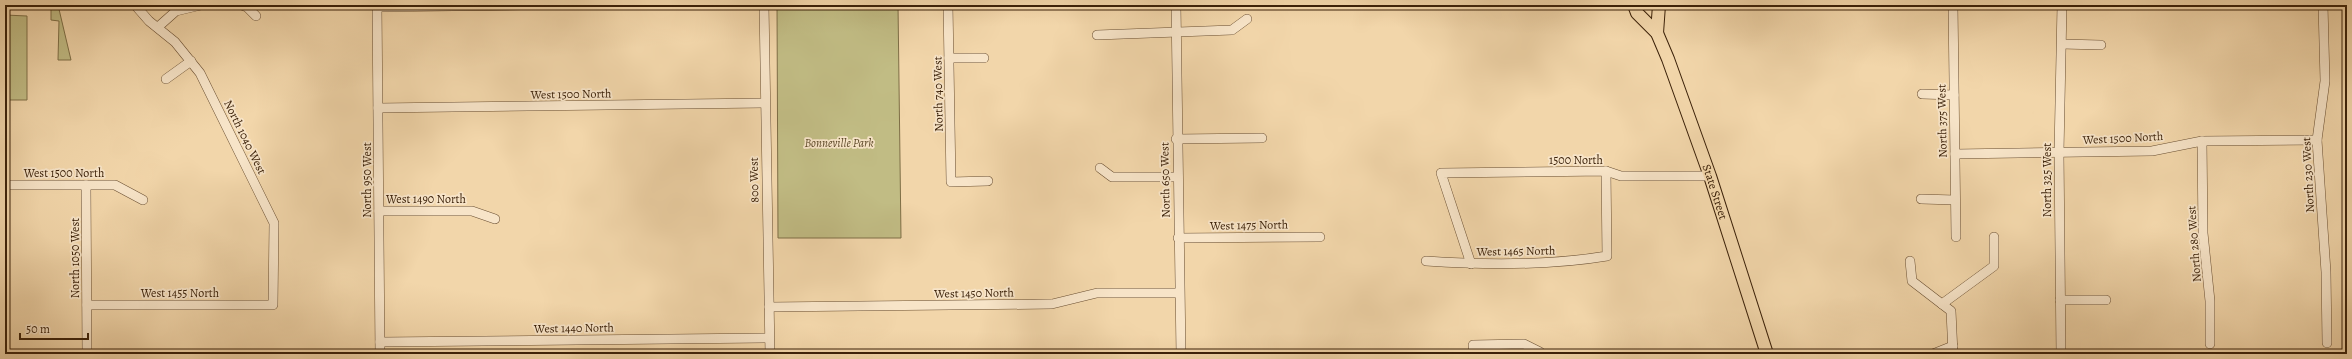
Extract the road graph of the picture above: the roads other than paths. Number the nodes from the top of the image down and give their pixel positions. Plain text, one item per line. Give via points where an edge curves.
1 (135, 5) edge
2 (201, 5) edge
3 (242, 5) edge
4 (521, 5) edge
5 (764, 5) edge
6 (948, 5) edge
7 (1176, 5) edge
8 (1634, 5) edge
9 (1659, 5) edge
10 (1953, 5) edge
11 (2062, 5) edge
12 (2323, 5) edge
13 (377, 6) edge
14 (256, 16) dead end
15 (1247, 19) dead end
16 (158, 27) junction
17 (1657, 33) junction
18 (1176, 34) junction
19 (1097, 35) dead end
20 (2062, 44) junction
21 (2101, 45) dead end
22 (949, 58) junction
23 (984, 58) dead end
24 (191, 61) junction
25 (166, 79) dead end
26 (1922, 94) dead end
27 (1954, 94) junction
28 (764, 103) junction
29 (378, 108) junction
30 (1262, 138) dead end
31 (1176, 139) junction
32 (2317, 140) junction
33 (2202, 141) junction
34 (2059, 152) junction
35 (1955, 154) junction
36 (1100, 168) dead end
37 (1606, 171) junction
38 (1178, 176) junction
39 (1710, 176) junction
40 (988, 182) dead end
41 (5, 185) edge
42 (86, 185) junction
43 (1920, 199) dead end
44 (143, 200) dead end
45 (1955, 200) junction
46 (379, 212) junction
47 (495, 219) dead end
48 (1320, 237) dead end
49 (1956, 237) dead end
50 (1994, 237) dead end
51 (1178, 238) junction
52 (1426, 261) dead end
53 (1910, 261) dead end
54 (1471, 264) junction
55 (1179, 293) junction
56 (2060, 300) junction
57 (2106, 300) dead end
58 (1942, 304) junction
59 (87, 305) junction
60 (273, 305) joint
61 (769, 307) junction
62 (769, 338) junction
63 (380, 342) junction
64 (2327, 343) dead end
65 (2210, 344) dead end
66 (1474, 350) edge
67 (1953, 350) edge
68 (1540, 352) dead end
69 (87, 354) edge
70 (380, 354) edge
71 (770, 354) edge
72 (1181, 354) edge
73 (1767, 354) edge
74 (1933, 354) edge
75 (2061, 354) edge

1 - 16 street, North 1040 West
2 - 16 street via 176,11
3 - 14 street
4 - 13 street
5 - 28 street, 800 West
6 - 22 street, North 740 West
7 - 18 street, North 650 West
8 - 17 main road, State Street via 1637,13
9 - 17 main road, State Street
10 - 27 street, North 375 West
11 - 20 street, North 325 West
12 - 32 street, North 230 West via 2325,81
13 - 29 street, North 950 West
15 - 18 street via 1232,30 1191,30
16 - 24 street, North 1040 West via 176,42
17 - 39 main road, State Street
18 - 19 street
18 - 31 street, North 650 West
20 - 21 street
20 - 34 street, North 325 West
22 - 23 street
22 - 40 street, North 740 West via 951,182
24 - 25 street
24 - 60 street, North 1040 West via 200,73 274,223
26 - 27 street
27 - 35 street, North 375 West
28 - 29 street, West 1500 North
28 - 61 street, 800 West
29 - 46 street, North 950 West
30 - 31 street
31 - 38 street, North 650 West
32 - 33 street, West 1500 North
32 - 64 street, North 230 West via 2326,272
33 - 34 street, West 1500 North via 2152,151
33 - 65 street, North 280 West via 2203,233 2210,301
34 - 35 street, West 1500 North
34 - 56 street, North 325 West
35 - 45 street, North 375 West
36 - 38 street via 1112,177
37 - 39 street, 1500 North via 1621,176
37 - 54 street, West 1465 North via 1607,256 1566,263
37 - 54 street, 1500 North via 1441,173
38 - 51 street, North 650 West
39 - 73 main road, State Street
41 - 42 street, West 1500 North
42 - 44 street, West 1500 North via 115,185
42 - 59 street, North 1050 West
43 - 45 street
45 - 49 street, North 375 West
46 - 47 street, West 1490 North via 472,211
46 - 63 street, North 950 West
48 - 51 street, West 1475 North
50 - 58 street via 1994,266
51 - 55 street, North 650 West
52 - 54 street, West 1465 North
53 - 58 street via 1912,281
55 - 61 street, West 1450 North via 1098,294 1052,304
55 - 72 street, North 650 West
56 - 57 street
56 - 75 street, North 325 West
58 - 67 street via 1951,311
59 - 60 street, West 1455 North
59 - 69 street, North 1050 West
61 - 62 street, 800 West
62 - 63 street, West 1440 North
62 - 71 street, 800 West
63 - 70 street, North 950 West
66 - 68 street via 1524,344
67 - 74 street

